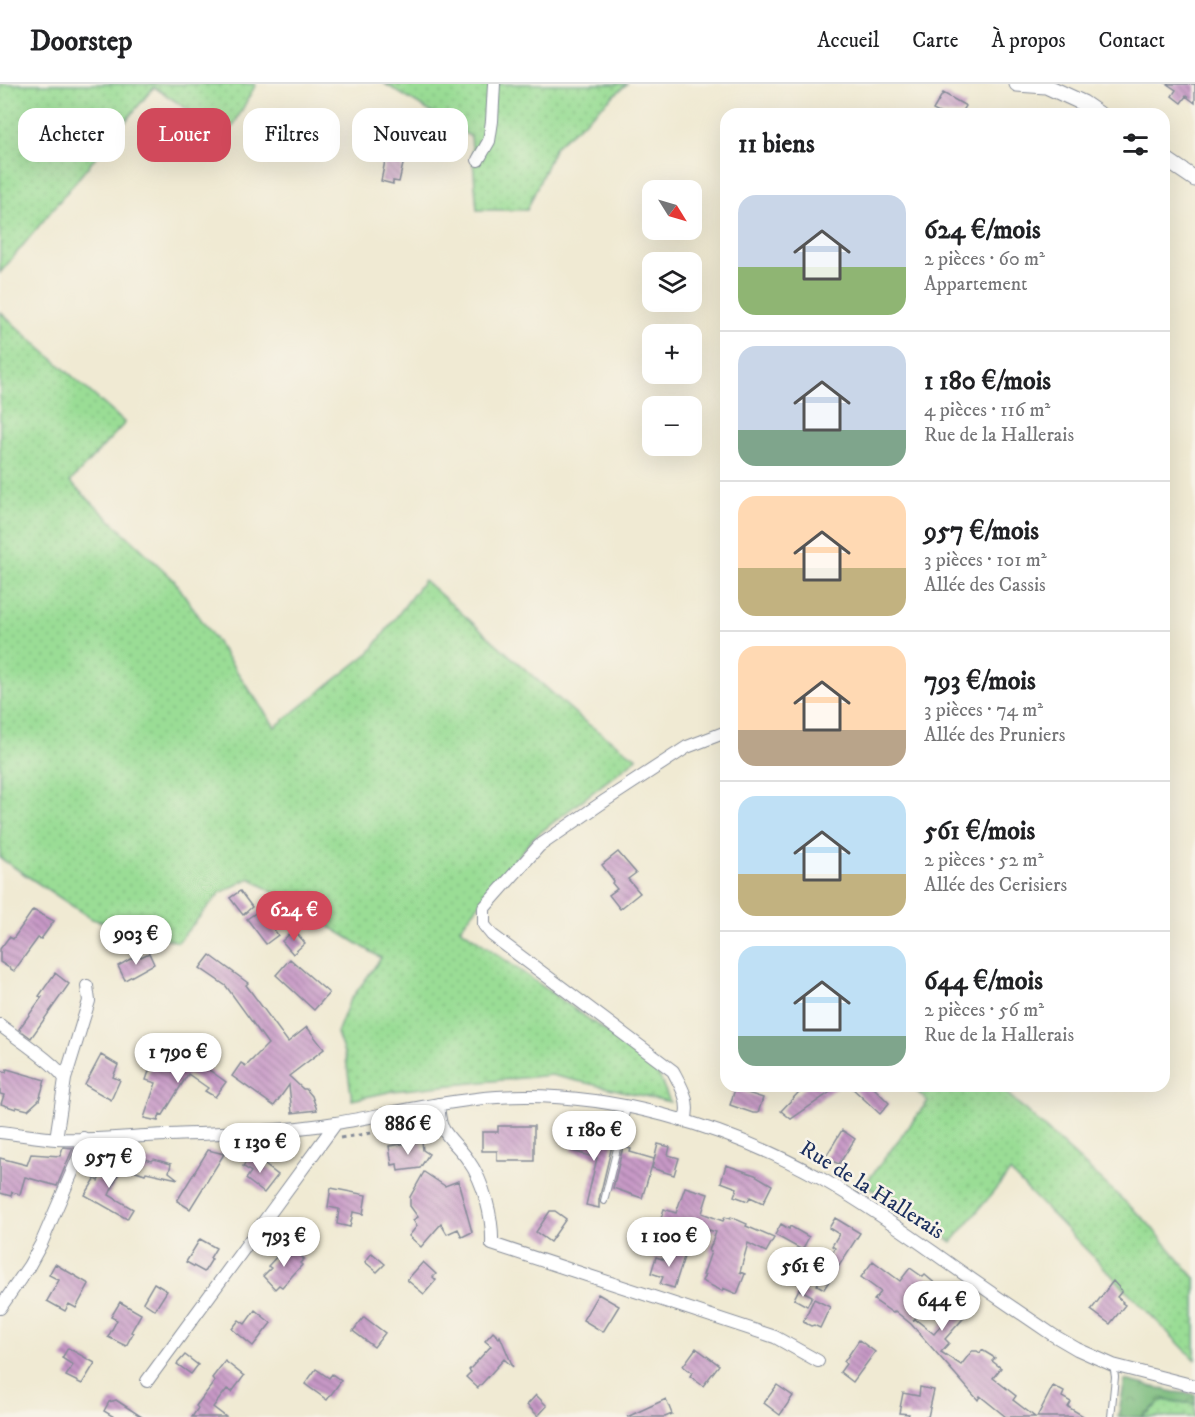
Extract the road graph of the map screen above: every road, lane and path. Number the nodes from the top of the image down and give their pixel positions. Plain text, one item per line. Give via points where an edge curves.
1 (494, 84) edge
2 (1017, 84) edge
3 (1048, 85) edge
4 (1089, 108) edge
5 (478, 160) dead end
6 (1170, 162) edge
7 (1195, 179) edge
8 (720, 734) edge
9 (87, 986) dead end
10 (0, 1025) edge
11 (64, 1079) junction
12 (438, 1104) junction
13 (627, 1107) junction
14 (685, 1121) junction
15 (336, 1123) junction
16 (0, 1132) edge
17 (372, 1133) dead end
18 (83, 1138) junction
19 (56, 1139) junction
20 (318, 1149) junction
21 (604, 1201) dead end
22 (0, 1308) edge
23 (818, 1361) dead end
24 (1113, 1365) junction
25 (147, 1381) dead end
26 (1195, 1386) edge
27 (1112, 1417) edge

1 - 5 street via 489,141
2 - 3 street
3 - 4 street
6 - 7 street
8 - 14 street via 687,747 539,846 484,908 484,925 492,935 673,1071 684,1091 688,1113
9 - 11 street via 89,1001
10 - 11 street via 58,1069
11 - 19 street
12 - 13 street, Rue de la Hallerais via 499,1097 553,1097
12 - 15 street, Rue de la Hallerais
12 - 23 street via 443,1129 468,1160 481,1186 492,1222 492,1244 775,1337
13 - 14 street, Rue de la Hallerais
13 - 21 lane
14 - 24 street, Rue de la Hallerais via 749,1143 820,1178 867,1206 1053,1335
15 - 18 street, Rue de la Hallerais via 227,1133
15 - 20 street
16 - 19 street, Rue de la Hallerais
17 - 20 path via 338,1139 332,1146
18 - 19 street, Rue de la Hallerais
18 - 22 street via 80,1154 41,1244
20 - 25 street
24 - 26 street, Rue de la Hallerais
24 - 27 lane

